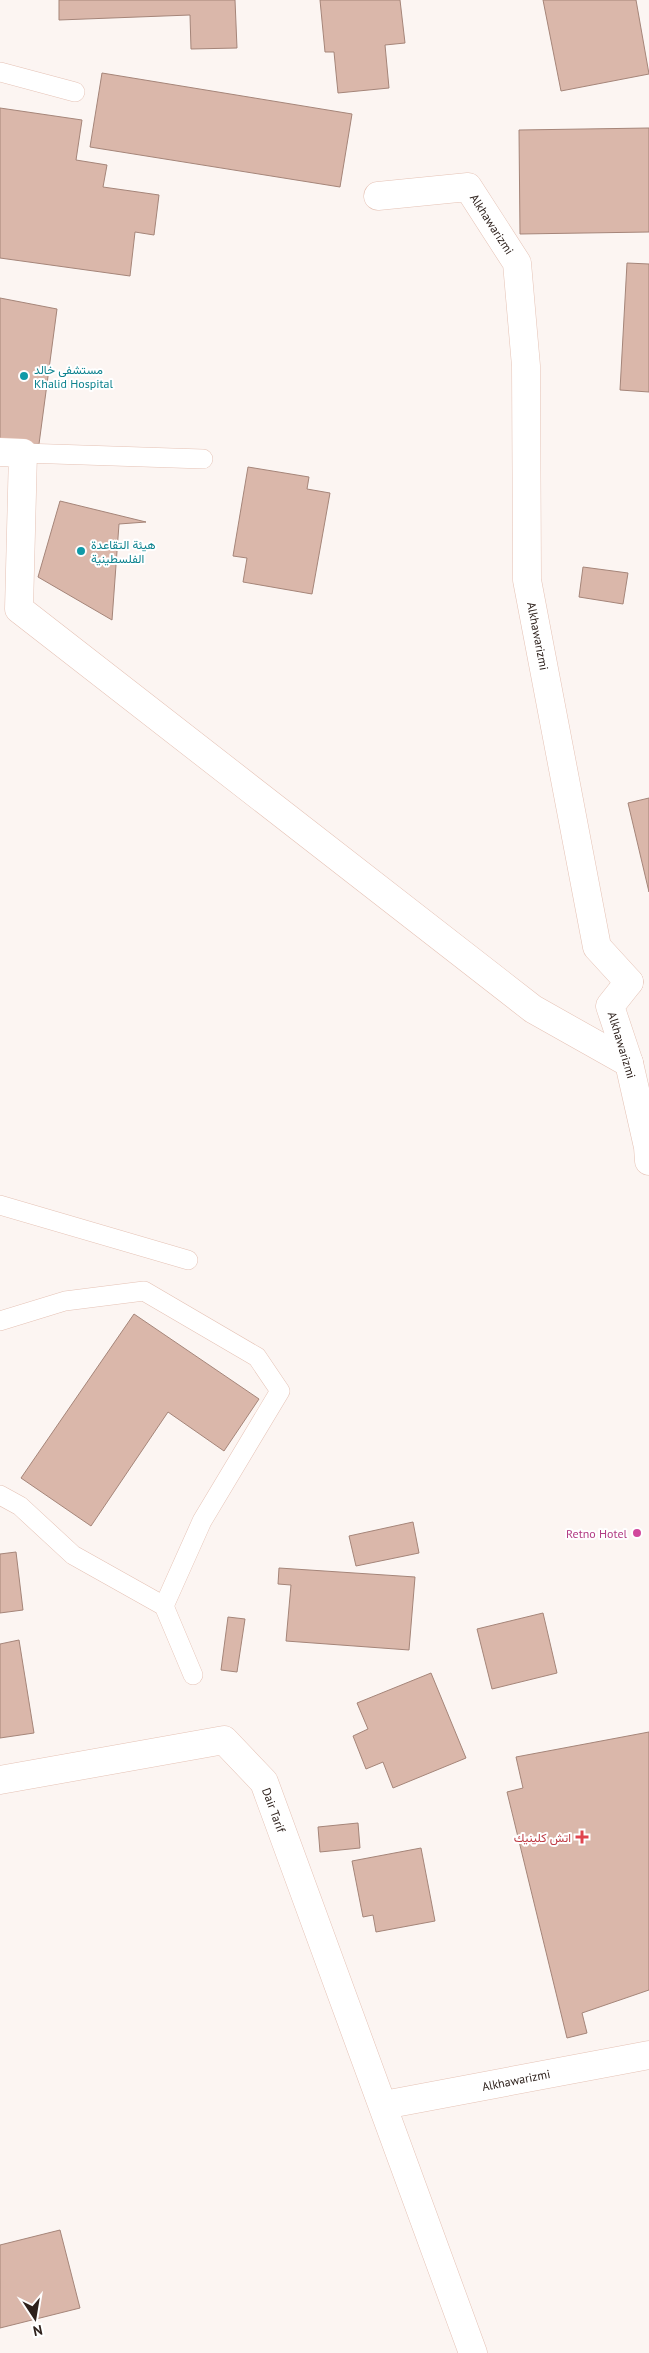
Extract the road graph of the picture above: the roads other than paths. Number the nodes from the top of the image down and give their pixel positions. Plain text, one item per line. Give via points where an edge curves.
1 (0, 72) edge
2 (75, 92) dead end
3 (378, 196) dead end
4 (11, 452) edge
5 (203, 459) dead end
6 (639, 979) edge
7 (628, 1063) junction
8 (649, 1152) edge
9 (0, 1205) edge
10 (188, 1260) dead end
11 (0, 1321) edge
12 (0, 1495) edge
13 (164, 1606) junction
14 (193, 1675) dead end
15 (0, 1780) edge
16 (649, 2055) edge
17 (384, 2105) junction
18 (473, 2353) edge

1 - 2 lane
3 - 6 street, Alkhawarizmi via 468,187 517,263 526,366 527,580 597,947
4 - 5 lane
4 - 7 street via 19,609 533,1008
6 - 7 street, Alkhawarizmi via 610,1006
7 - 8 street, Alkhawarizmi
9 - 10 lane
11 - 13 lane via 65,1301 144,1291 257,1357 280,1391 202,1521
12 - 13 lane via 20,1506 73,1554
13 - 14 lane
15 - 17 street, Dair Tarif via 224,1740 264,1782
16 - 17 street, Alkhawarizmi
17 - 18 street

